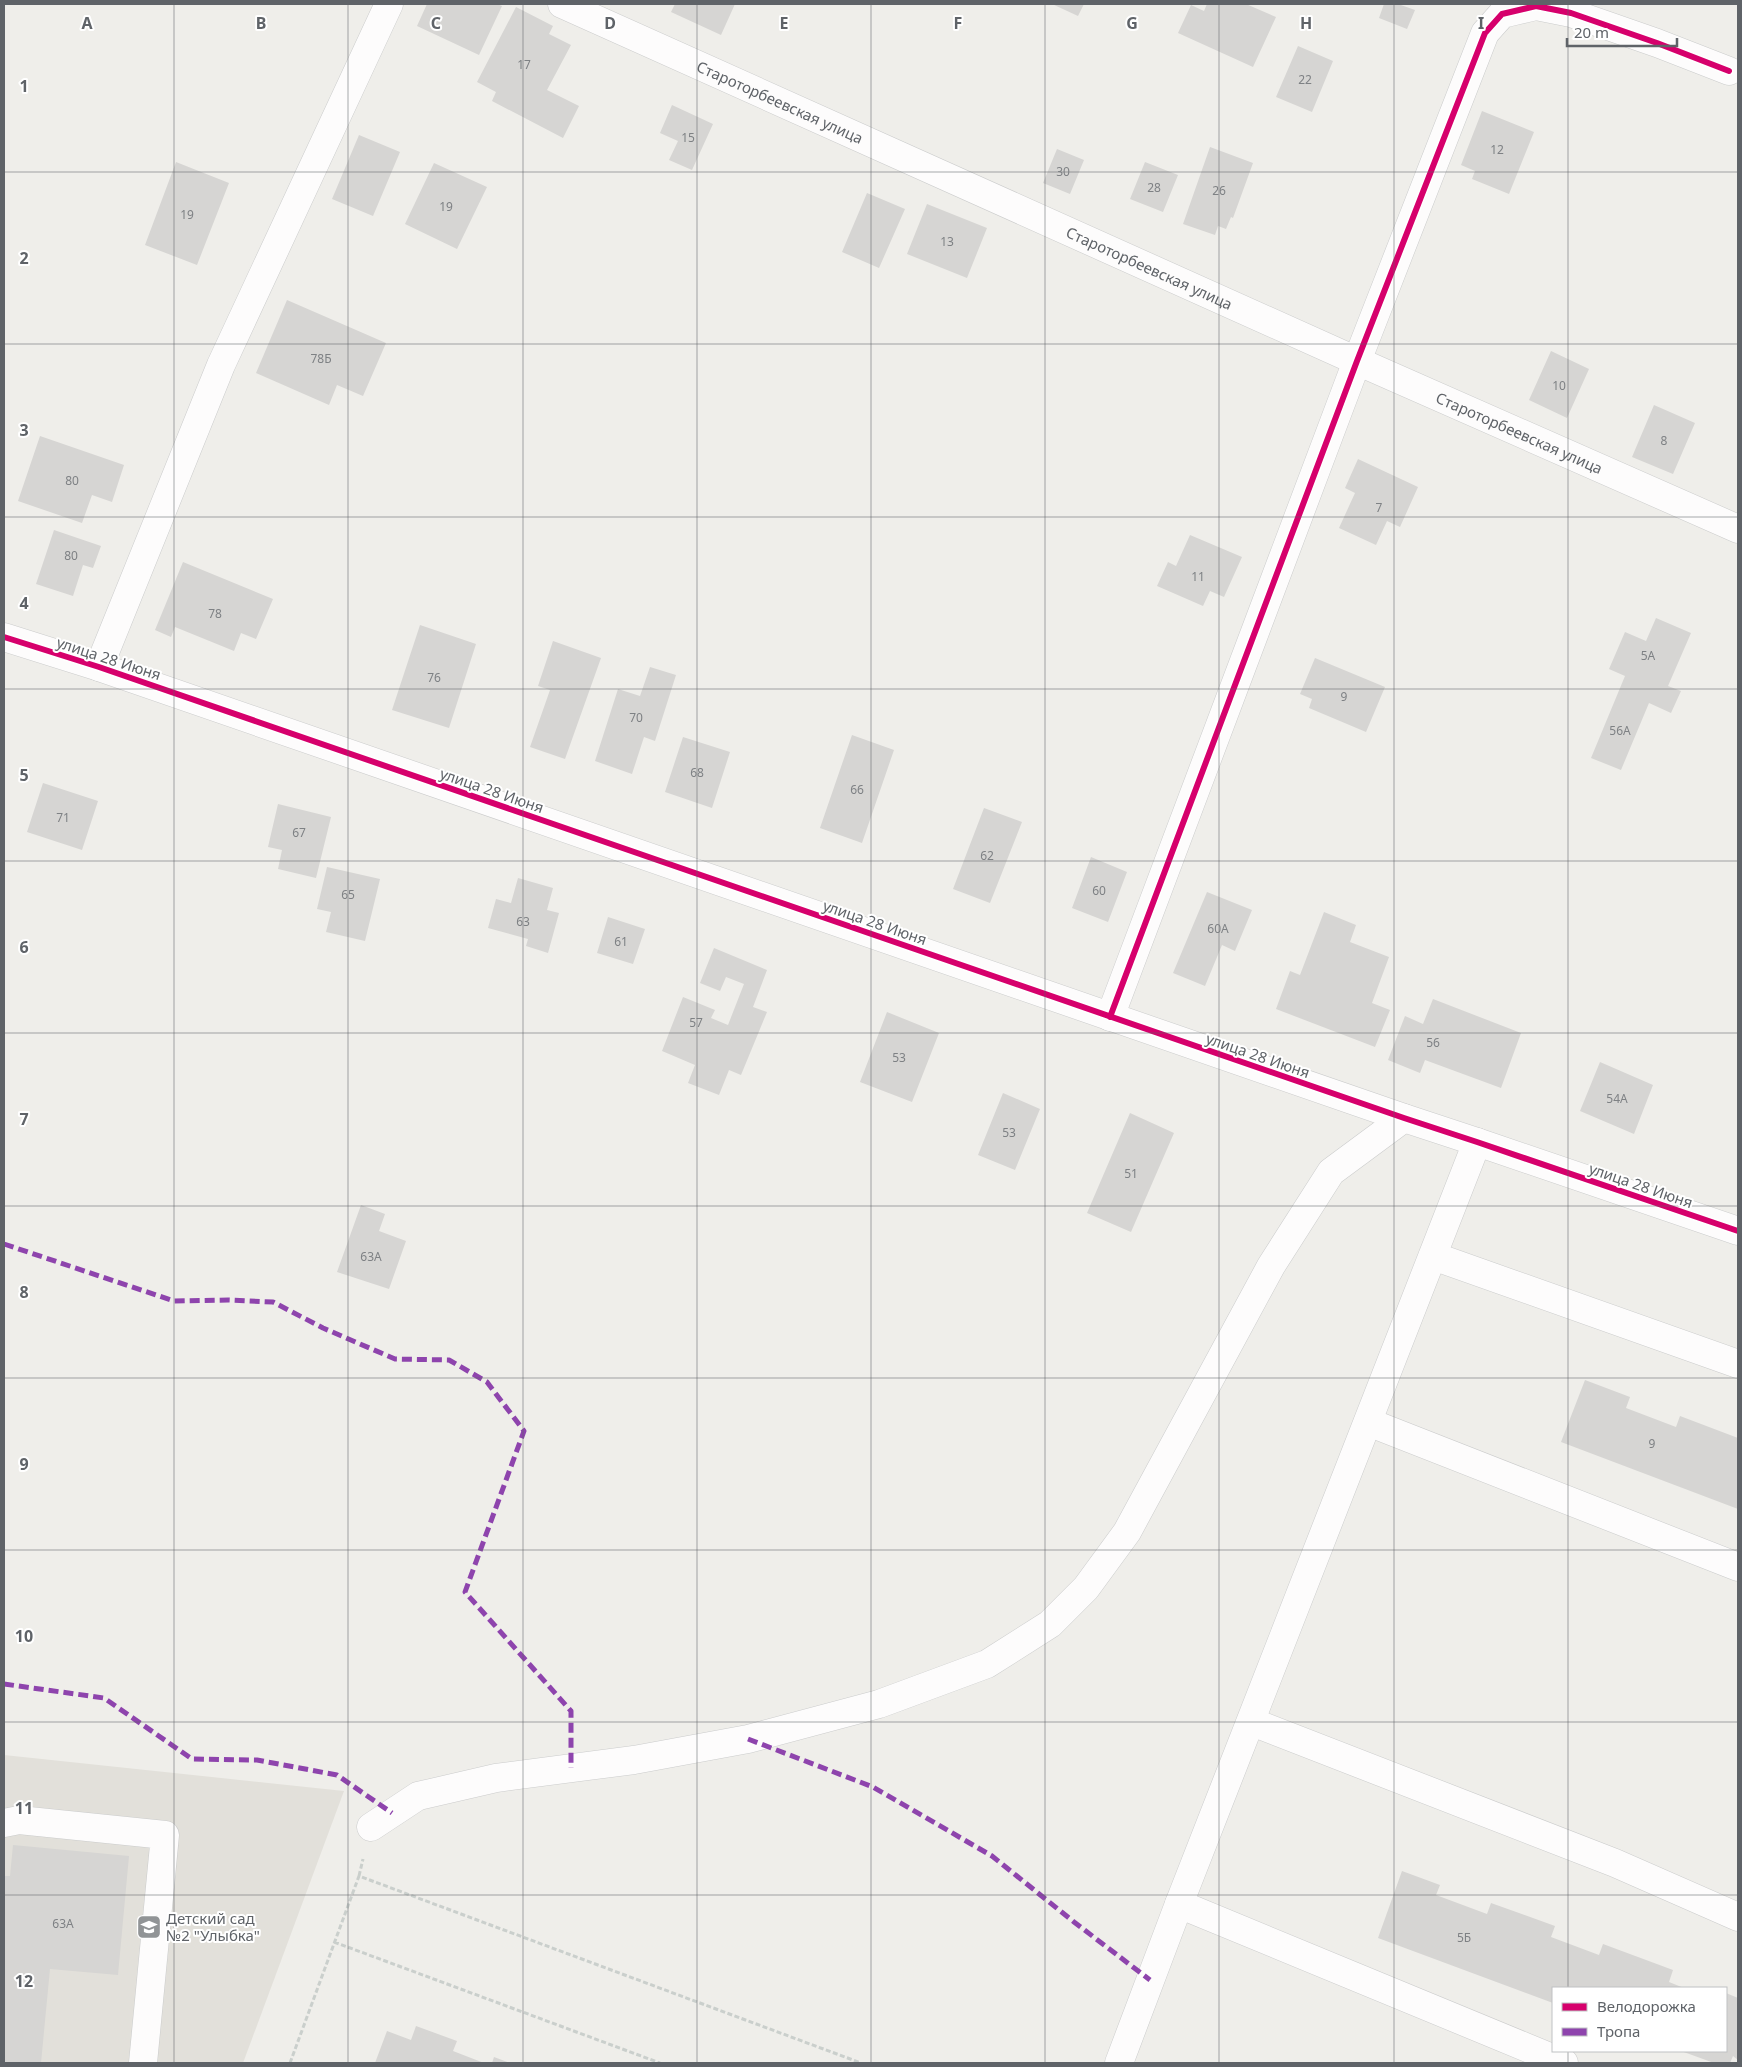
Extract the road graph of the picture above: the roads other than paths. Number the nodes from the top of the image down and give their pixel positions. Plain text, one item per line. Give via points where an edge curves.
1 (389, 4) edge
2 (562, 4) edge
3 (1729, 71) dead end
4 (1357, 361) junction
5 (1738, 529) edge
6 (4, 637) edge
7 (99, 667) junction
8 (1110, 1016) junction
9 (1404, 1118) junction
10 (1478, 1142) junction
11 (1738, 1232) edge
12 (1433, 1256) junction
13 (1738, 1364) edge
14 (1368, 1422) junction
15 (1738, 1567) edge
16 (1252, 1722) junction
17 (4, 1823) edge
18 (371, 1827) dead end
19 (1179, 1904) junction
20 (1738, 1917) edge
21 (143, 2063) edge
22 (1119, 2063) edge
23 (1564, 2063) edge

1 - 7 street via 221,365
2 - 4 street, Староторбеевская улица
3 - 4 street via 1571,13 1536,6 1502,14 1485,33
4 - 5 street, Староторбеевская улица
4 - 8 street
6 - 7 street, улица 28 Июня
7 - 8 street, улица 28 Июня
8 - 9 street, улица 28 Июня
9 - 10 street, улица 28 Июня
9 - 18 street via 1331,1172 1271,1266 1127,1532 1086,1588 1050,1624 987,1664 879,1704 748,1739 634,1760 496,1778 418,1796
10 - 11 street, улица 28 Июня
10 - 12 street
12 - 13 street
12 - 14 street
14 - 15 street
14 - 16 street
16 - 19 street
16 - 20 street via 1615,1863
17 - 21 street via 19,1820 165,1835
19 - 22 street
19 - 23 street

